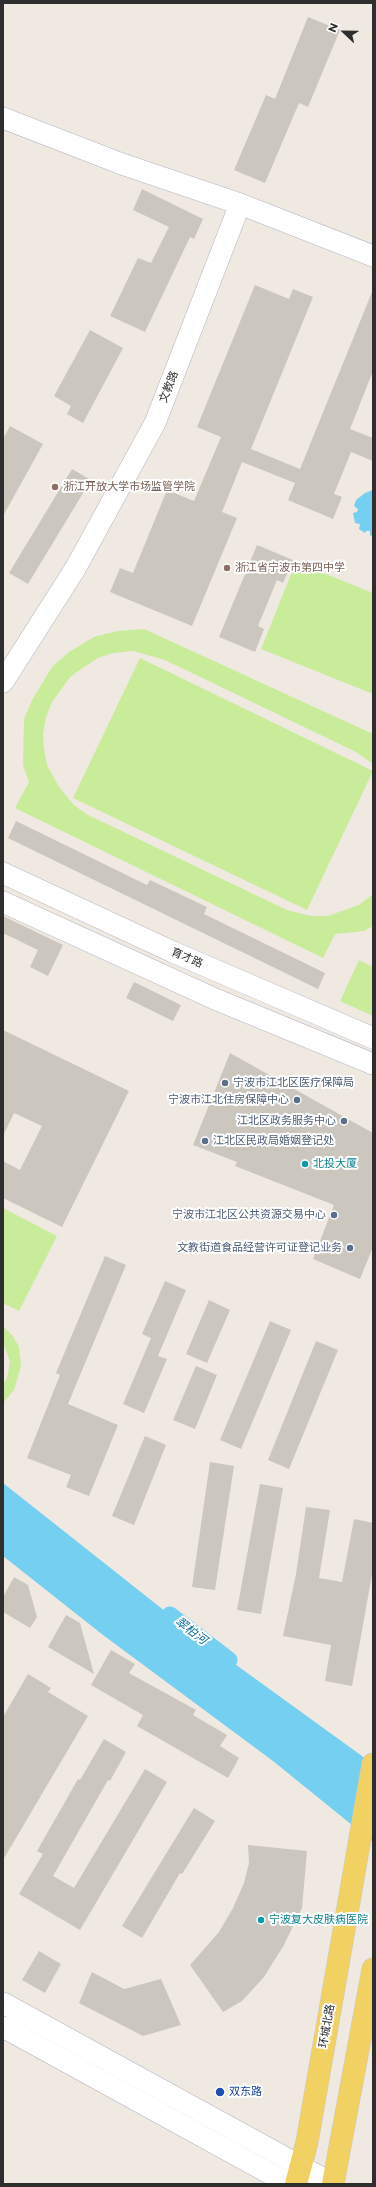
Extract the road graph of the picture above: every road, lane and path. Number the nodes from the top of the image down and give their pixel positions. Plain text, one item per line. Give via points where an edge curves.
1 (3, 118) edge
2 (240, 204) junction
3 (373, 256) edge
4 (3, 682) edge
5 (3, 873) edge
6 (3, 902) edge
7 (373, 1038) edge
8 (373, 1064) edge
9 (373, 1764) edge
10 (373, 1969) edge
11 (3, 2003) edge
12 (3, 2027) edge
13 (295, 2179) edge
14 (333, 2184) edge

1 - 2 main road via 122,164
2 - 3 main road
2 - 4 main road, 文教路 via 155,423 75,569
5 - 7 main road, 育才路 via 173,952
6 - 8 main road via 215,999
9 - 13 main road, 环城北路
10 - 14 main road
11 - 13 main road
12 - 13 main road
13 - 14 main road

